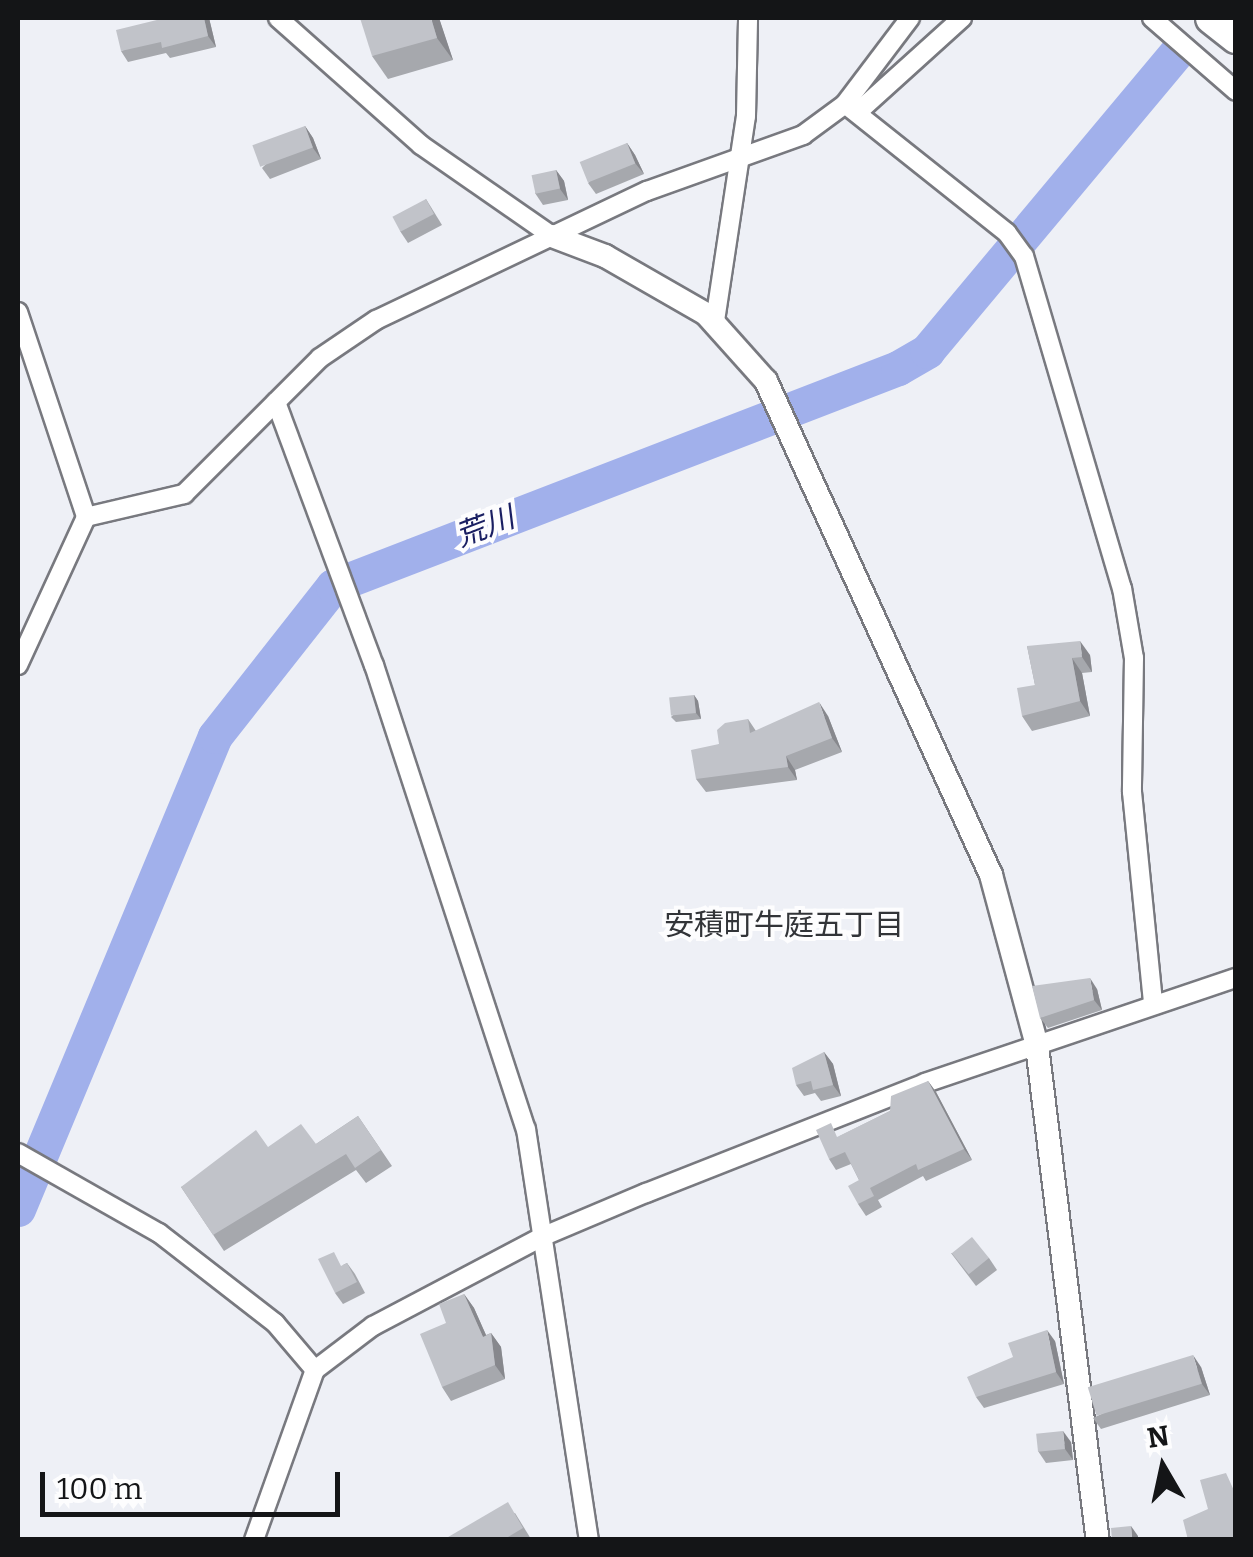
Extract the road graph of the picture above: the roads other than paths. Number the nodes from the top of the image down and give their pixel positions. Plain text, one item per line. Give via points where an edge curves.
1 (278, 18) edge
2 (748, 18) edge
3 (910, 18) edge
4 (962, 18) edge
5 (1152, 18) edge
6 (1212, 18) edge
7 (1236, 37) edge
8 (1236, 92) edge
9 (852, 108) junction
10 (739, 156) junction
11 (552, 236) junction
12 (18, 312) edge
13 (716, 321) junction
14 (26, 369) edge
15 (276, 402) junction
16 (86, 517) junction
17 (18, 664) edge
18 (1236, 978) edge
19 (1153, 1004) junction
20 (1037, 1046) junction
21 (18, 1152) edge
22 (544, 1236) junction
23 (315, 1370) junction
24 (254, 1540) edge
25 (589, 1540) edge
26 (1098, 1540) edge

1 - 11 street via 421,146
2 - 10 street
3 - 9 street
4 - 9 street
5 - 8 street
6 - 7 highway
9 - 10 street via 803,135
9 - 19 street via 1007,233 1024,256 1122,588 1134,658 1132,792
10 - 11 street
10 - 13 street
11 - 13 street via 605,256
11 - 15 street via 353,332
12 - 14 street
13 - 20 street via 739,344 781,410 991,875
14 - 16 street
15 - 16 street via 184,494
15 - 22 street via 374,665 526,1129
16 - 17 street
18 - 19 street
19 - 20 street
20 - 22 street via 908,1089
20 - 26 street
21 - 23 street via 159,1233 275,1323
22 - 23 street via 373,1326
22 - 25 street
23 - 24 street

